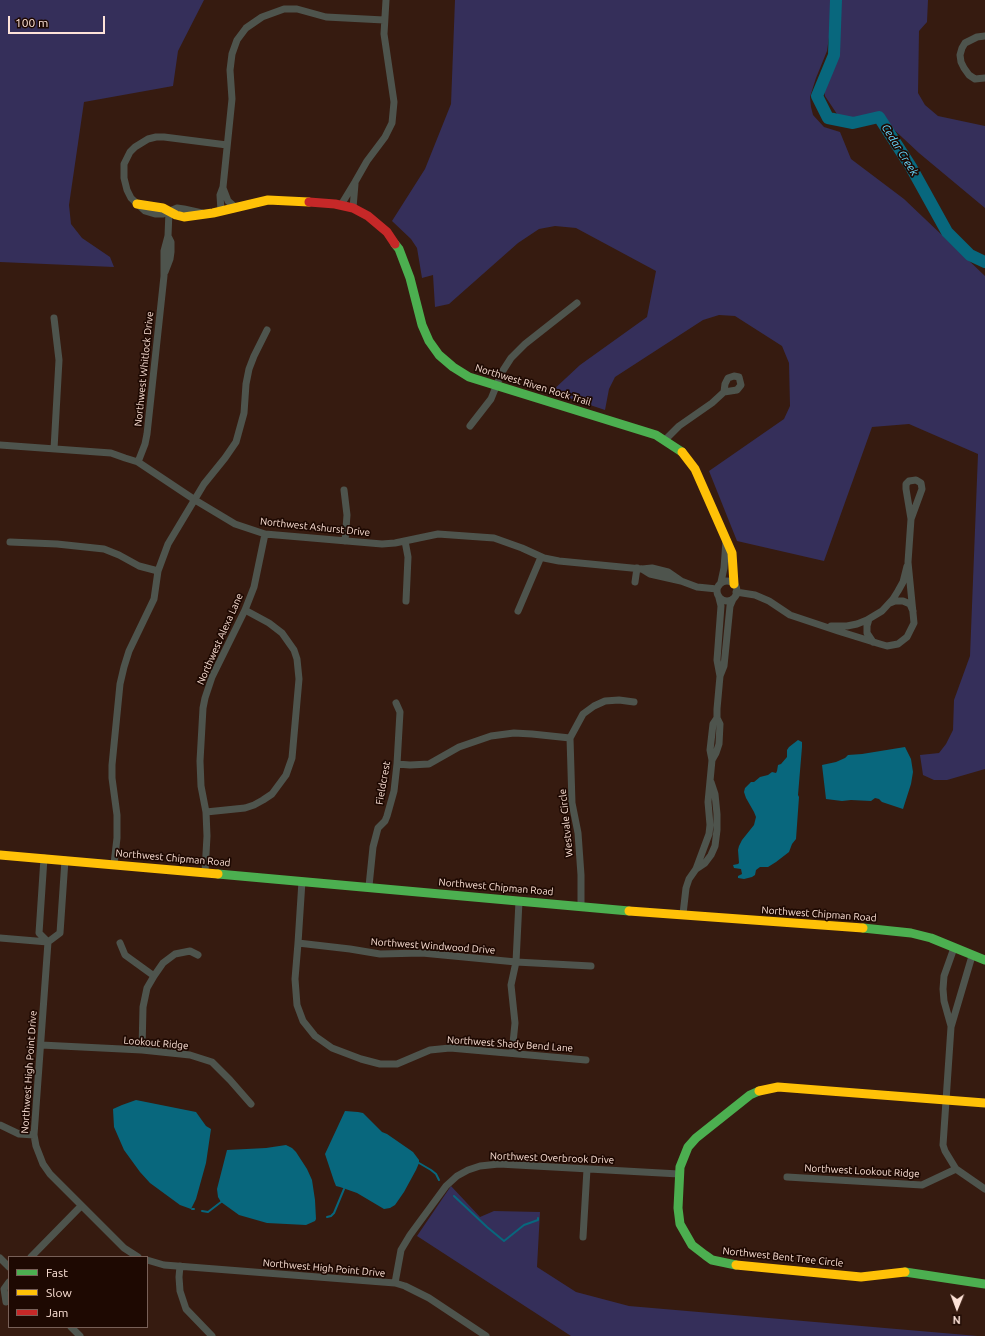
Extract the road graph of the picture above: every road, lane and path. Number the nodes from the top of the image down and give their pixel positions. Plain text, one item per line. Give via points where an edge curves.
1 (386, 0) edge
2 (384, 20) junction
3 (985, 36) edge
4 (985, 78) edge
5 (227, 145) junction
6 (356, 182) junction
7 (223, 187) junction
8 (137, 204) joint
9 (340, 205) junction
10 (235, 207) junction
11 (353, 208) junction
12 (170, 211) junction
13 (221, 211) junction
14 (577, 303) dead end
15 (54, 318) dead end
16 (267, 330) dead end
17 (496, 385) junction
18 (724, 392) dead end
19 (470, 426) dead end
20 (665, 440) junction
21 (0, 445) edge
22 (54, 449) junction
23 (138, 462) junction
24 (344, 490) dead end
25 (195, 500) junction
26 (911, 519) junction
27 (265, 534) junction
28 (346, 541) junction
29 (405, 541) junction
30 (726, 541) junction
31 (10, 542) dead end
32 (541, 557) junction
33 (908, 562) junction
34 (640, 568) junction
35 (158, 571) junction
36 (635, 582) dead end
37 (721, 582) junction
38 (735, 588) junction
39 (717, 589) junction
40 (720, 598) junction
41 (733, 599) junction
42 (406, 601) dead end
43 (890, 603) junction
44 (245, 610) junction
45 (518, 612) dead end
46 (914, 613) junction
47 (870, 619) junction
48 (823, 626) junction
49 (873, 642) junction
50 (720, 676) junction
51 (634, 702) dead end
52 (396, 703) dead end
53 (570, 738) junction
54 (397, 764) junction
55 (206, 812) junction
56 (0, 855) edge
57 (44, 858) junction
58 (65, 860) junction
59 (114, 864) junction
60 (205, 872) junction
61 (302, 881) junction
62 (369, 886) junction
63 (519, 901) junction
64 (581, 907) junction
65 (683, 914) junction
66 (0, 938) edge
67 (48, 942) junction
68 (120, 943) dead end
69 (298, 943) junction
70 (954, 948) junction
71 (198, 954) dead end
72 (972, 956) junction
73 (985, 960) edge
74 (516, 962) junction
75 (591, 966) dead end
76 (154, 976) junction
77 (951, 1027) junction
78 (41, 1045) junction
79 (142, 1050) junction
80 (512, 1053) junction
81 (586, 1060) dead end
82 (946, 1100) junction
83 (985, 1103) edge
84 (251, 1104) dead end
85 (0, 1125) edge
86 (34, 1135) junction
87 (587, 1169) junction
88 (956, 1169) junction
89 (679, 1174) junction
90 (787, 1177) dead end
91 (985, 1189) edge
92 (80, 1206) junction
93 (583, 1237) dead end
94 (32, 1256) edge
95 (136, 1256) edge
96 (0, 1258) edge
97 (148, 1260) edge
98 (8, 1266) edge
99 (180, 1266) junction
100 (8, 1283) edge
101 (396, 1283) junction
102 (985, 1284) edge
103 (6, 1302) dead end
104 (72, 1328) edge
105 (80, 1336) edge
106 (212, 1336) edge
107 (486, 1336) edge

1 - 2 street
2 - 5 street via 326,17 298,9 284,9 254,21 237,40 232,54 232,99
2 - 6 street via 394,112 385,137 367,161
3 - 4 street via 965,43 960,55 969,75 976,79
5 - 7 street
5 - 8 street via 164,137 141,142 130,152 123,172 127,190
6 - 9 street
6 - 11 street
7 - 10 street via 228,201
7 - 13 street via 220,195
8 - 12 street, Northwest Riven Rock Trail via 158,206
9 - 10 street, Northwest Riven Rock Trail via 268,200
9 - 11 street, Northwest Riven Rock Trail
10 - 13 street, Northwest Riven Rock Trail
11 - 17 street, Northwest Riven Rock Trail via 368,216 387,232 399,249 410,278 422,325 439,355 469,377
12 - 13 street, Northwest Riven Rock Trail via 176,216 184,217
12 - 23 street, Northwest Whitlock Drive via 147,434
14 - 17 street via 516,353 506,365
15 - 22 street via 59,360
16 - 25 street via 249,369 244,414 236,442
17 - 19 street via 491,399
17 - 20 street, Northwest Riven Rock Trail
18 - 20 street via 679,426
20 - 30 street, Northwest Riven Rock Trail via 682,452 696,469
21 - 22 street, Northwest Ashurst Drive
22 - 23 street, Northwest Ashurst Drive via 111,453
23 - 25 street, Northwest Ashurst Drive
24 - 28 street via 347,515
25 - 27 street, Northwest Ashurst Drive via 235,524
25 - 35 street via 168,544
26 - 26 street via 922,489 921,483 916,480 909,481 906,489
26 - 33 street
27 - 28 street, Northwest Ashurst Drive
27 - 44 street, Northwest Alexa Lane via 254,587
28 - 29 street, Northwest Ashurst Drive via 382,544
29 - 32 street, Northwest Ashurst Drive via 438,534 494,538
29 - 42 street via 408,557
30 - 37 street, Northwest Riven Rock Trail
30 - 38 street, Northwest Riven Rock Trail via 732,553
31 - 35 street via 104,549 139,566
32 - 34 street, Northwest Ashurst Drive
32 - 45 street
33 - 43 street via 903,582
33 - 46 street
34 - 36 street
34 - 39 street, Northwest Ashurst Drive via 668,572 681,581 705,589
35 - 59 street via 154,599 129,651 120,684 112,764 117,815
37 - 38 street via 728,581
37 - 39 street, Northwest Riven Rock Trail
38 - 41 street, Northwest Riven Rock Trail
38 - 48 street via 755,594 790,615
39 - 40 street, Northwest Riven Rock Trail
40 - 41 street via 727,601
40 - 50 street, Northwest Riven Rock Trail via 717,660
41 - 50 street, Northwest Riven Rock Trail via 730,606 724,666
43 - 46 street via 899,600 906,602 910,604
43 - 47 street
44 - 55 street, Northwest Alexa Lane via 212,677 203,708 200,780
44 - 55 street via 282,633 297,659 299,679 292,758 286,776 272,794 263,800 245,808
46 - 49 street via 914,623 903,641 893,645
47 - 48 street via 847,626
47 - 49 street via 867,634
48 - 49 street
50 - 65 street, Northwest Riven Rock Trail via 717,718 720,724 719,744 712,760 710,778 717,807 715,846 705,863 696,869 689,879
51 - 53 street via 605,701 594,706 583,714
52 - 54 street, Fieldcrest via 400,712
53 - 54 street via 514,733 491,736 459,747 429,764
53 - 64 street, Westvale Circle via 572,803 578,833
54 - 62 street, Fieldcrest via 391,803 385,821 378,828 373,847
55 - 60 street, Northwest Alexa Lane
56 - 57 street, Northwest Chipman Road
57 - 58 street, Northwest Chipman Road
57 - 67 street via 39,933
58 - 59 street, Northwest Chipman Road
58 - 67 street via 60,933
59 - 60 street, Northwest Chipman Road
60 - 61 street, Northwest Chipman Road
61 - 62 street, Northwest Chipman Road
61 - 69 street, Northwest Shady Bend Lane
62 - 63 street, Northwest Chipman Road
63 - 64 street, Northwest Chipman Road
63 - 74 street
64 - 65 street, Northwest Chipman Road
65 - 70 street, Northwest Chipman Road via 911,933
66 - 67 street
67 - 78 street, Northwest High Point Drive
68 - 76 street via 124,955
69 - 74 street, Northwest Windwood Drive via 380,954 422,953
69 - 80 street, Northwest Shady Bend Lane via 295,979 297,1005 302,1021 315,1036 332,1048 380,1064 398,1064 430,1050 450,1048
70 - 72 street, Northwest Chipman Road
70 - 77 street via 944,976 943,990
71 - 76 street via 190,951 175,954 163,963
72 - 73 street, Northwest Chipman Road
72 - 77 street
74 - 75 street, Northwest Windwood Drive
74 - 80 street via 511,985 515,1023
76 - 79 street via 147,988 143,1007
77 - 82 street
78 - 79 street, Lookout Ridge
78 - 86 street, Northwest High Point Drive
79 - 84 street, Lookout Ridge via 190,1055 212,1062
80 - 81 street, Northwest Shady Bend Lane
82 - 83 street, Northwest Bent Tree Circle
82 - 88 street via 943,1145
82 - 89 street, Northwest Bent Tree Circle via 778,1087 762,1090 750,1096 696,1138 684,1154
85 - 86 street via 19,1134
86 - 92 street, Northwest High Point Drive via 43,1164
87 - 89 street, Northwest Overbrook Drive
87 - 93 street
87 - 101 street, Northwest Overbrook Drive via 499,1164 480,1166 458,1176 446,1186 405,1242 401,1250
88 - 90 street, Northwest Lookout Ridge via 922,1186
88 - 91 street
89 - 102 street, Northwest Bent Tree Circle via 680,1224 692,1245 712,1260 732,1265 861,1277 904,1272
92 - 94 street
92 - 95 street, Northwest High Point Drive via 124,1248
96 - 98 street
97 - 99 street, Northwest High Point Drive
99 - 101 street, Northwest High Point Drive
99 - 106 street via 179,1285 186,1309
100 - 103 street via 4,1289
101 - 107 street, Northwest High Point Drive via 429,1298
104 - 105 street

